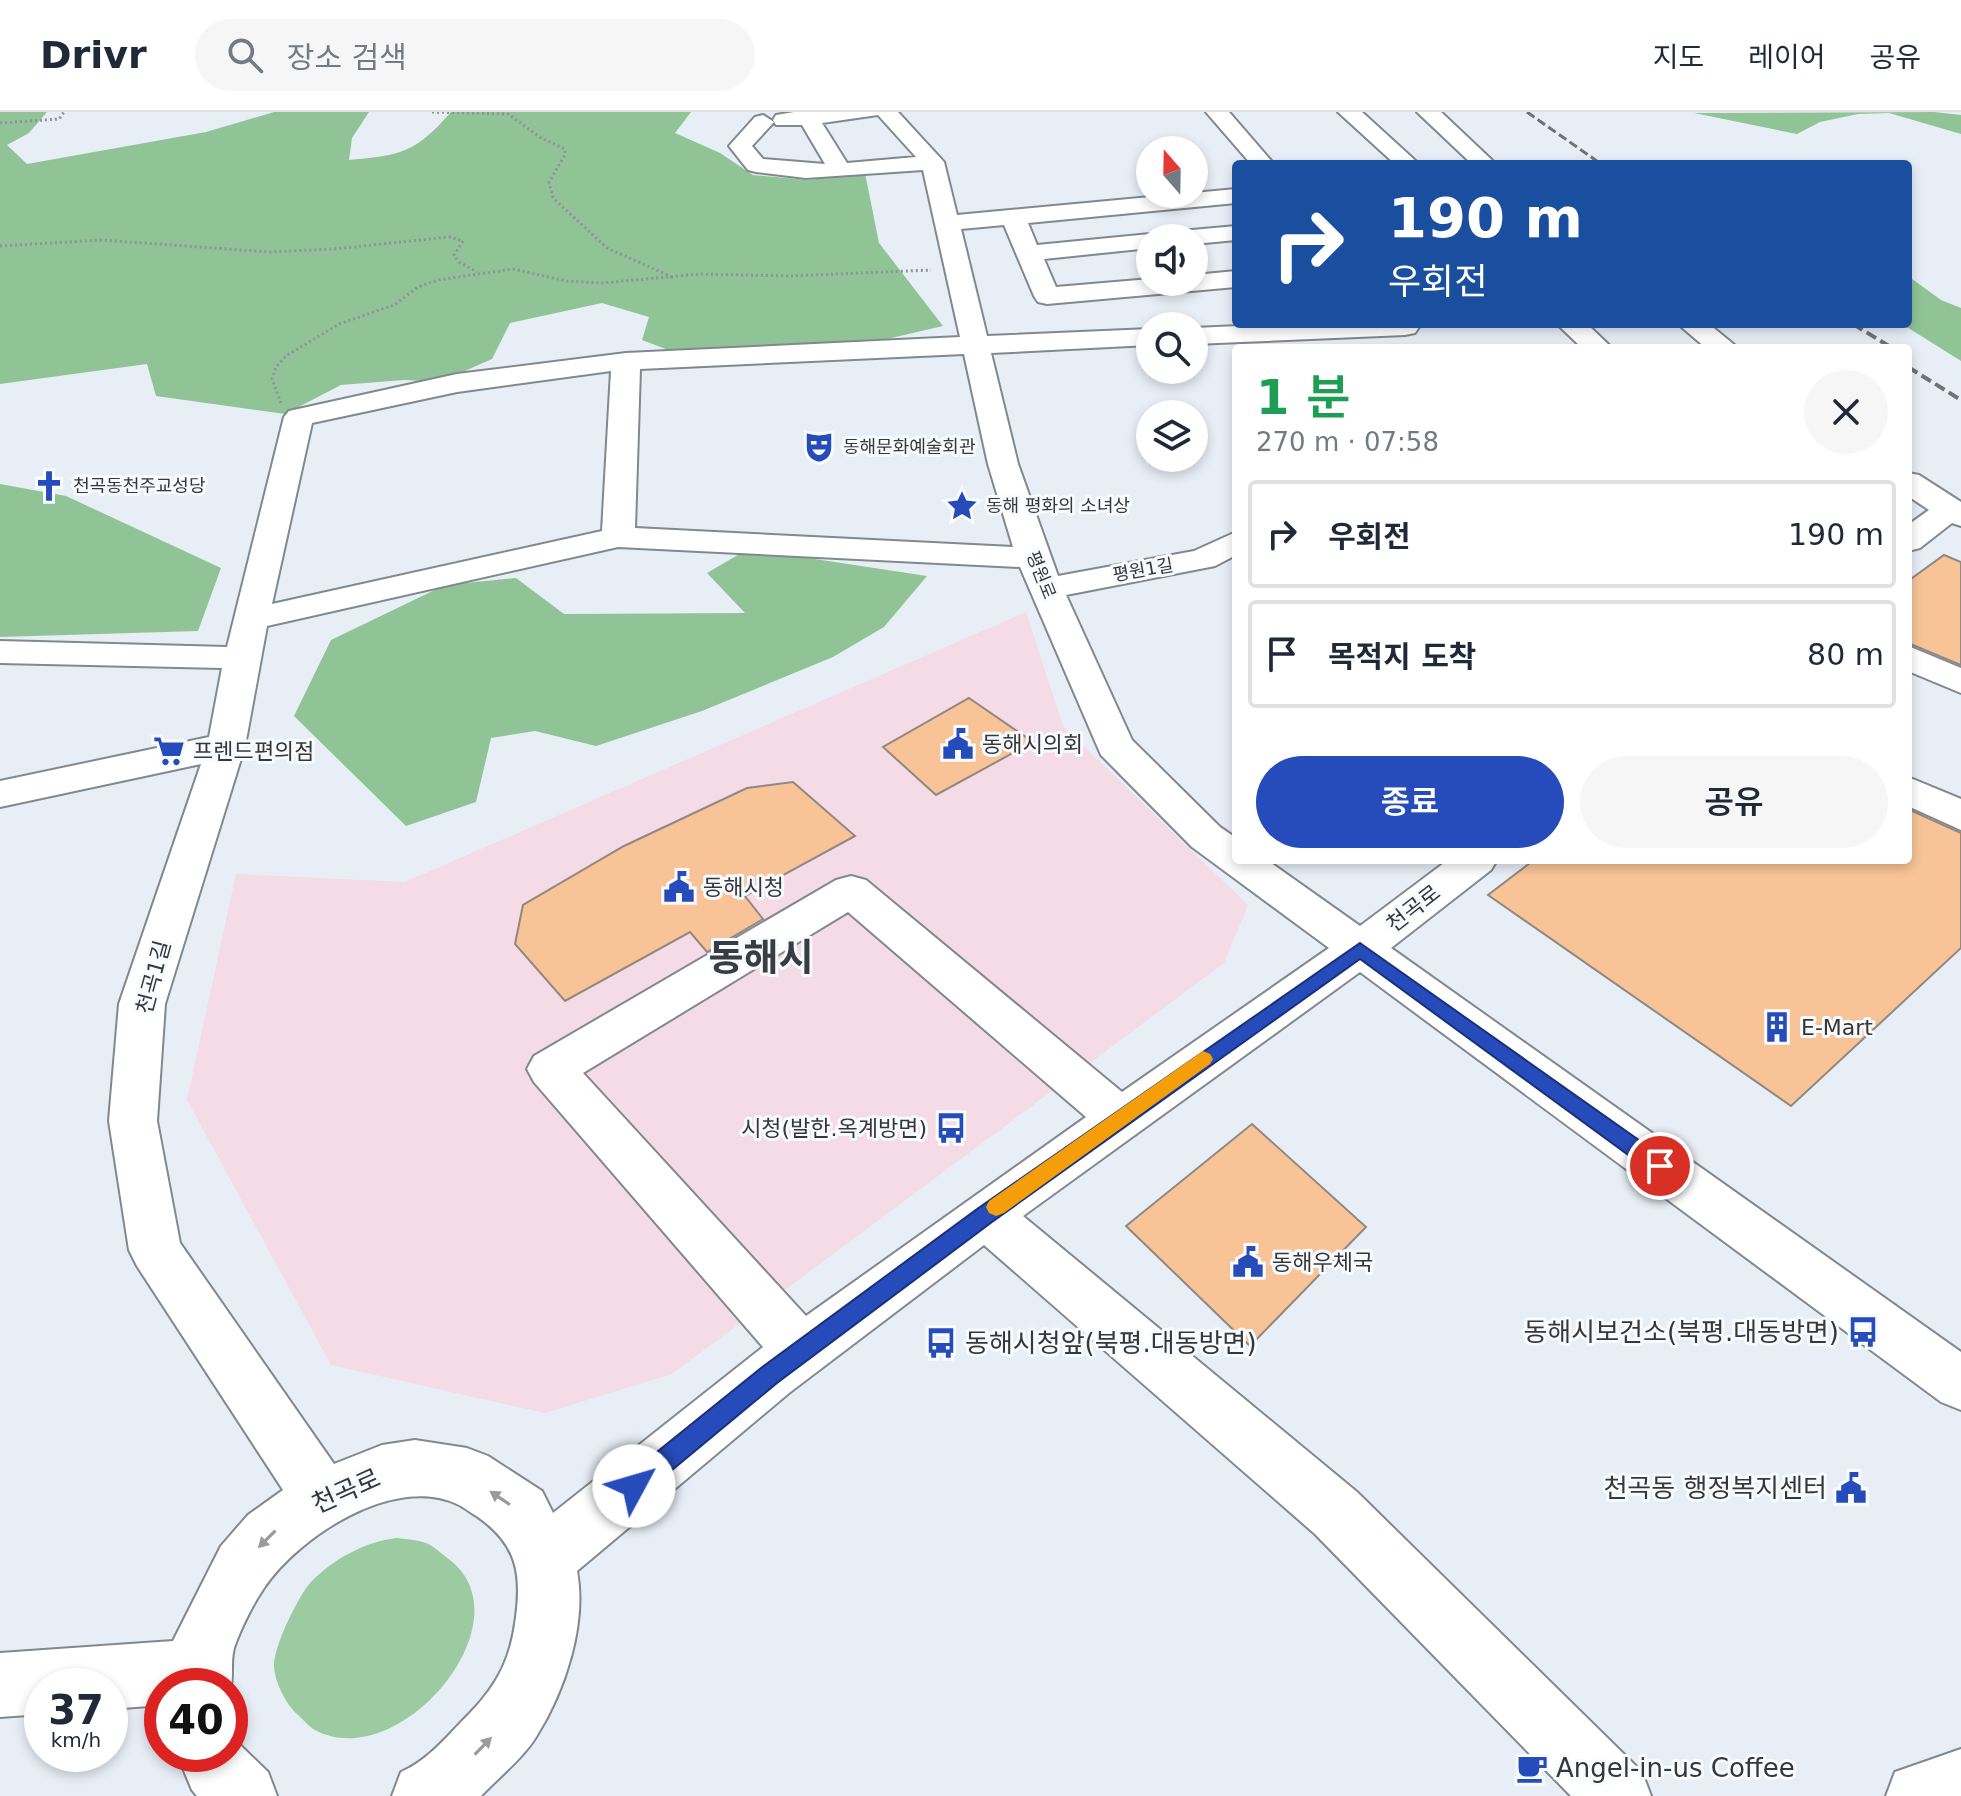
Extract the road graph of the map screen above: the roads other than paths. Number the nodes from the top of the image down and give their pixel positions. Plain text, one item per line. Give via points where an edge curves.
1 (869, 112) edge
2 (886, 112) edge
3 (1217, 112) edge
4 (1349, 112) edge
5 (1428, 112) edge
6 (808, 115) edge
7 (756, 117) edge
8 (1259, 160) edge
9 (1403, 160) edge
10 (1481, 160) edge
11 (933, 162) junction
12 (840, 170) junction
13 (1232, 196) edge
14 (1013, 217) junction
15 (945, 223) junction
16 (1232, 233) edge
17 (1208, 236) edge
18 (1136, 242) edge
19 (1028, 253) junction
20 (1232, 279) edge
21 (1382, 328) edge
22 (1576, 328) edge
23 (1697, 328) edge
24 (1208, 335) edge
25 (1136, 338) edge
26 (974, 344) junction
27 (1594, 344) edge
28 (1719, 344) edge
29 (626, 361) junction
30 (1912, 485) edge
31 (1955, 513) edge
32 (618, 537) junction
33 (1912, 539) edge
34 (1232, 544) edge
35 (1039, 573) junction
36 (247, 639) junction
37 (0, 652) edge
38 (1912, 659) edge
39 (1961, 682) edge
40 (226, 746) junction
41 (1912, 792) edge
42 (0, 794) edge
43 (1961, 816) edge
44 (1232, 855) edge
45 (1244, 864) edge
46 (1471, 864) edge
47 (1360, 949) junction
48 (1120, 1118) junction
49 (985, 1215) junction
50 (802, 1351) junction
51 (1961, 1384) edge
52 (322, 1497) junction
53 (544, 1559) junction
54 (201, 1668) edge
55 (144, 1681) edge
56 (0, 1685) edge
57 (220, 1772) edge
58 (1961, 1782) edge
59 (438, 1793) edge
60 (244, 1796) edge
61 (1618, 1796) edge
62 (1919, 1796) edge

1 - 6 street
2 - 11 street
3 - 8 street
4 - 9 street
5 - 10 street
6 - 7 street
6 - 12 street
7 - 12 street via 740,146 756,165
11 - 12 street
11 - 15 street, 평원로
13 - 14 street
14 - 15 street
14 - 19 street
15 - 26 street, 평원로
16 - 17 street
18 - 19 street
19 - 20 street via 1047,296
21 - 24 street
22 - 27 street
23 - 28 street
25 - 26 street
26 - 29 street
26 - 35 street, 평원로 via 1003,464
29 - 32 street
29 - 36 street, 천곡1길 via 457,383 299,417
30 - 31 street
31 - 33 street
32 - 35 street, 평원1길
32 - 36 street, 평원1길
34 - 35 street, 평원1길 via 1203,559
35 - 44 street, 평원로 via 1115,746 1206,837
36 - 37 street
36 - 40 street, 천곡1길
38 - 39 street
40 - 42 street
40 - 52 street, 천곡1길 via 142,1004 133,1121 155,1250
41 - 43 street
45 - 47 street, 평원로
46 - 47 street, 천곡로
47 - 48 street, 천곡로
47 - 51 street, 평원로
48 - 49 street, 천곡로
48 - 50 street via 851,891 551,1069
49 - 50 street, 천곡로
49 - 61 street via 1336,1513
50 - 53 street, 천곡로
53 -> 52 street, 천곡로 via 521,1512 467,1476 415,1468 382,1473
52 -> 54 street, 천곡로 via 269,1536 242,1567 203,1645
59 -> 53 street, 천곡로 via 513,1715 543,1652 550,1591
55 - 56 street, 천곡로
57 - 60 street
58 - 62 street

